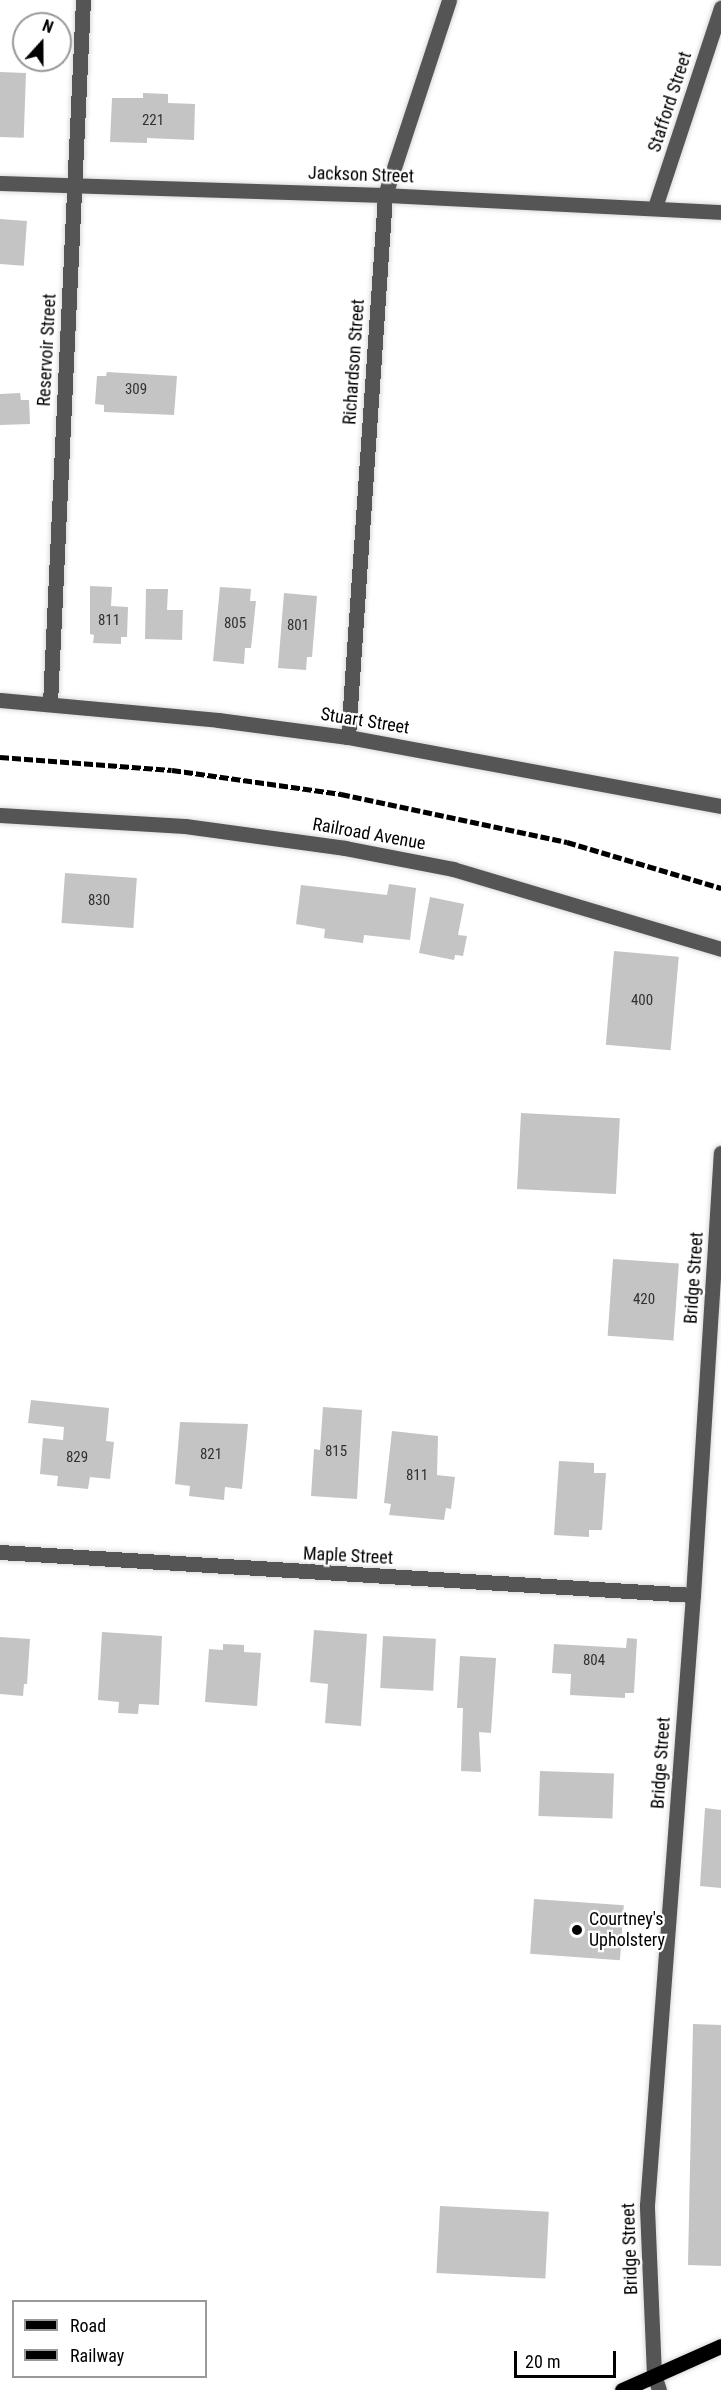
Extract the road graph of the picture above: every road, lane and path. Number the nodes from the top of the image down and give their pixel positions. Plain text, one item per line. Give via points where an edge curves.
1 (83, 0) edge
2 (448, 0) edge
3 (721, 8) edge
4 (0, 183) edge
5 (74, 186) junction
6 (385, 195) junction
7 (656, 207) junction
8 (721, 212) edge
9 (0, 700) edge
10 (50, 703) junction
11 (348, 737) junction
12 (721, 806) edge
13 (0, 814) edge
14 (721, 949) edge
15 (721, 1154) edge
16 (0, 1552) edge
17 (693, 1595) junction
18 (721, 2346) edge
19 (654, 2375) junction
20 (622, 2390) edge
21 (659, 2390) edge

1 - 5 street, Reservoir Street
2 - 6 street, Richardson Street
3 - 7 street, Stafford Street
4 - 5 street, Jackson Street
5 - 6 street, Jackson Street
5 - 10 street, Reservoir Street
6 - 7 street, Jackson Street
6 - 11 street, Richardson Street
7 - 8 street, Jackson Street
9 - 10 street, Stuart Street
10 - 11 street, Stuart Street
11 - 12 street, Stuart Street
13 - 14 street, Railroad Avenue via 185,826 345,848 453,869
15 - 17 street, Bridge Street
16 - 17 street, Maple Street
17 - 19 street, Bridge Street via 647,2205
18 - 19 main road
19 - 20 main road
19 - 21 street, Bridge Street

